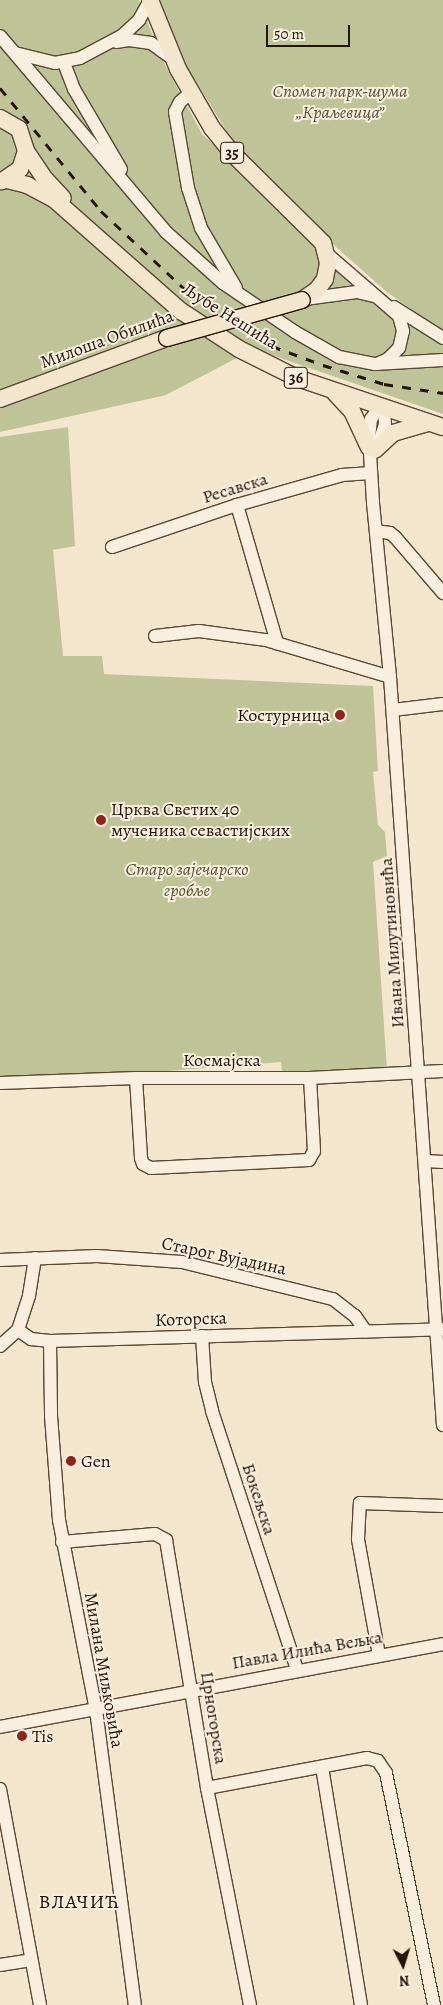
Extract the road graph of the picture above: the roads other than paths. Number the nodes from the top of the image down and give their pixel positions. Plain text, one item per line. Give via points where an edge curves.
1 (150, 0) edge
2 (0, 36) edge
3 (111, 43) junction
4 (15, 53) junction
5 (174, 60) junction
6 (64, 63) junction
7 (190, 93) junction
8 (0, 118) edge
9 (26, 151) junction
10 (4, 181) edge
11 (139, 200) junction
12 (326, 253) junction
13 (121, 259) junction
14 (240, 295) junction
15 (302, 300) junction
16 (386, 302) junction
17 (443, 338) edge
18 (443, 360) edge
19 (375, 364) junction
20 (334, 391) junction
21 (4, 396) edge
22 (382, 407) junction
23 (437, 425) edge
24 (372, 452) junction
25 (371, 473) junction
26 (237, 505) junction
27 (376, 531) junction
28 (112, 547) dead end
29 (443, 593) edge
30 (155, 636) dead end
31 (277, 643) junction
32 (390, 677) junction
33 (443, 704) edge
34 (392, 710) junction
35 (443, 1071) edge
36 (419, 1073) junction
37 (136, 1078) junction
38 (310, 1078) junction
39 (0, 1083) edge
40 (426, 1161) junction
41 (443, 1162) edge
42 (35, 1258) junction
43 (0, 1260) edge
44 (440, 1329) edge
45 (18, 1330) junction
46 (366, 1332) junction
47 (202, 1336) junction
48 (50, 1341) junction
49 (0, 1346) edge
50 (443, 1425) edge
51 (443, 1506) edge
52 (62, 1542) junction
53 (443, 1644) edge
54 (379, 1655) junction
55 (297, 1670) junction
56 (192, 1689) junction
57 (96, 1710) junction
58 (0, 1727) edge
59 (322, 1767) junction
60 (207, 1788) junction
61 (0, 1789) edge
62 (5, 1844) edge
63 (30, 1960) junction
64 (0, 1965) edge
65 (40, 2005) edge
66 (135, 2005) edge
67 (250, 2005) edge
68 (361, 2005) edge
69 (434, 2005) edge

1 - 3 street via 139,20
1 - 5 main road, 35
2 - 4 street
3 - 5 street via 145,41
3 - 6 street
4 - 6 street
4 - 11 street
5 - 7 main road, 35
6 - 11 street via 74,89
7 - 12 main road, 35 via 228,149 318,236
7 - 14 street via 177,106 175,120 188,188 208,241
8 - 9 main road, 36 via 19,129
9 - 10 main road, 36 via 21,167
9 - 13 main road, 36 via 45,179
10 - 13 main road, 36 via 27,184 48,195
11 - 14 street via 181,248
12 - 15 main road via 325,279 317,290
12 - 16 street
13 - 20 main road, Љубе Нешића / 36 via 182,312 228,343 283,372
14 - 19 street via 328,352 352,361
15 - 16 street via 357,292
15 - 21 main road, Милоша Обилића, bridge via 215,322
16 - 17 street
16 - 19 street via 399,316 402,336 392,356
18 - 19 street
20 - 22 main road, Љубе Нешића / 36
20 - 24 main road via 352,411
22 - 23 main road, Љубе Нешића / 36
22 - 24 street, Ивана Милутиновића via 385,425
23 - 24 main road via 393,433
24 - 25 street, Ивана Милутиновића
25 - 26 street, Ресавска via 342,475
25 - 27 street, Ивана Милутиновића
26 - 28 street, Ресавска
26 - 31 street
27 - 29 street via 396,537
27 - 32 street, Ивана Милутиновића
30 - 31 street via 199,631
31 - 32 street
32 - 34 street, Ивана Милутиновића
33 - 34 street
34 - 36 street, Ивана Милутиновића
35 - 36 street, Космајска
36 - 38 street, Космајска
36 - 40 street, Ивана Милутиновића
37 - 38 street, Космајска
37 - 38 street via 141,1158 143,1164 151,1168 306,1161 312,1157
37 - 39 street, Космајска
40 - 41 street
40 - 44 street, Ивана Милутиновића
42 - 43 street, Старог Вујадина
42 - 45 street via 29,1296
42 - 46 street, Старог Вујадина via 136,1257 182,1262 333,1299 355,1316
44 - 46 street, Которска
44 - 50 street, Ивана Милутиновића
45 - 48 street, Которска via 24,1337
45 - 49 street
46 - 47 street, Которска
47 - 48 street, Которска
47 - 55 street, Бокељска via 205,1382 212,1411
48 - 52 street, Милана Миљковића via 52,1446
51 - 54 street via 360,1504 358,1539
52 - 56 street, Црногорска via 155,1534 166,1540
52 - 57 street, Милана Миљковића
53 - 54 street, Павла Илића Вељка
54 - 55 street, Павла Илића Вељка
55 - 56 street, Павла Илића Вељка
56 - 57 street, Павла Илића Вељка
56 - 60 street, Црногорска
57 - 58 street, Павла Илића Вељка
57 - 66 street, Милана Миљковића
59 - 60 street
59 - 68 street
59 - 69 street via 371,1758 384,1767
60 - 67 street, Црногорска
61 - 62 street
62 - 63 street
63 - 64 street
63 - 65 street

